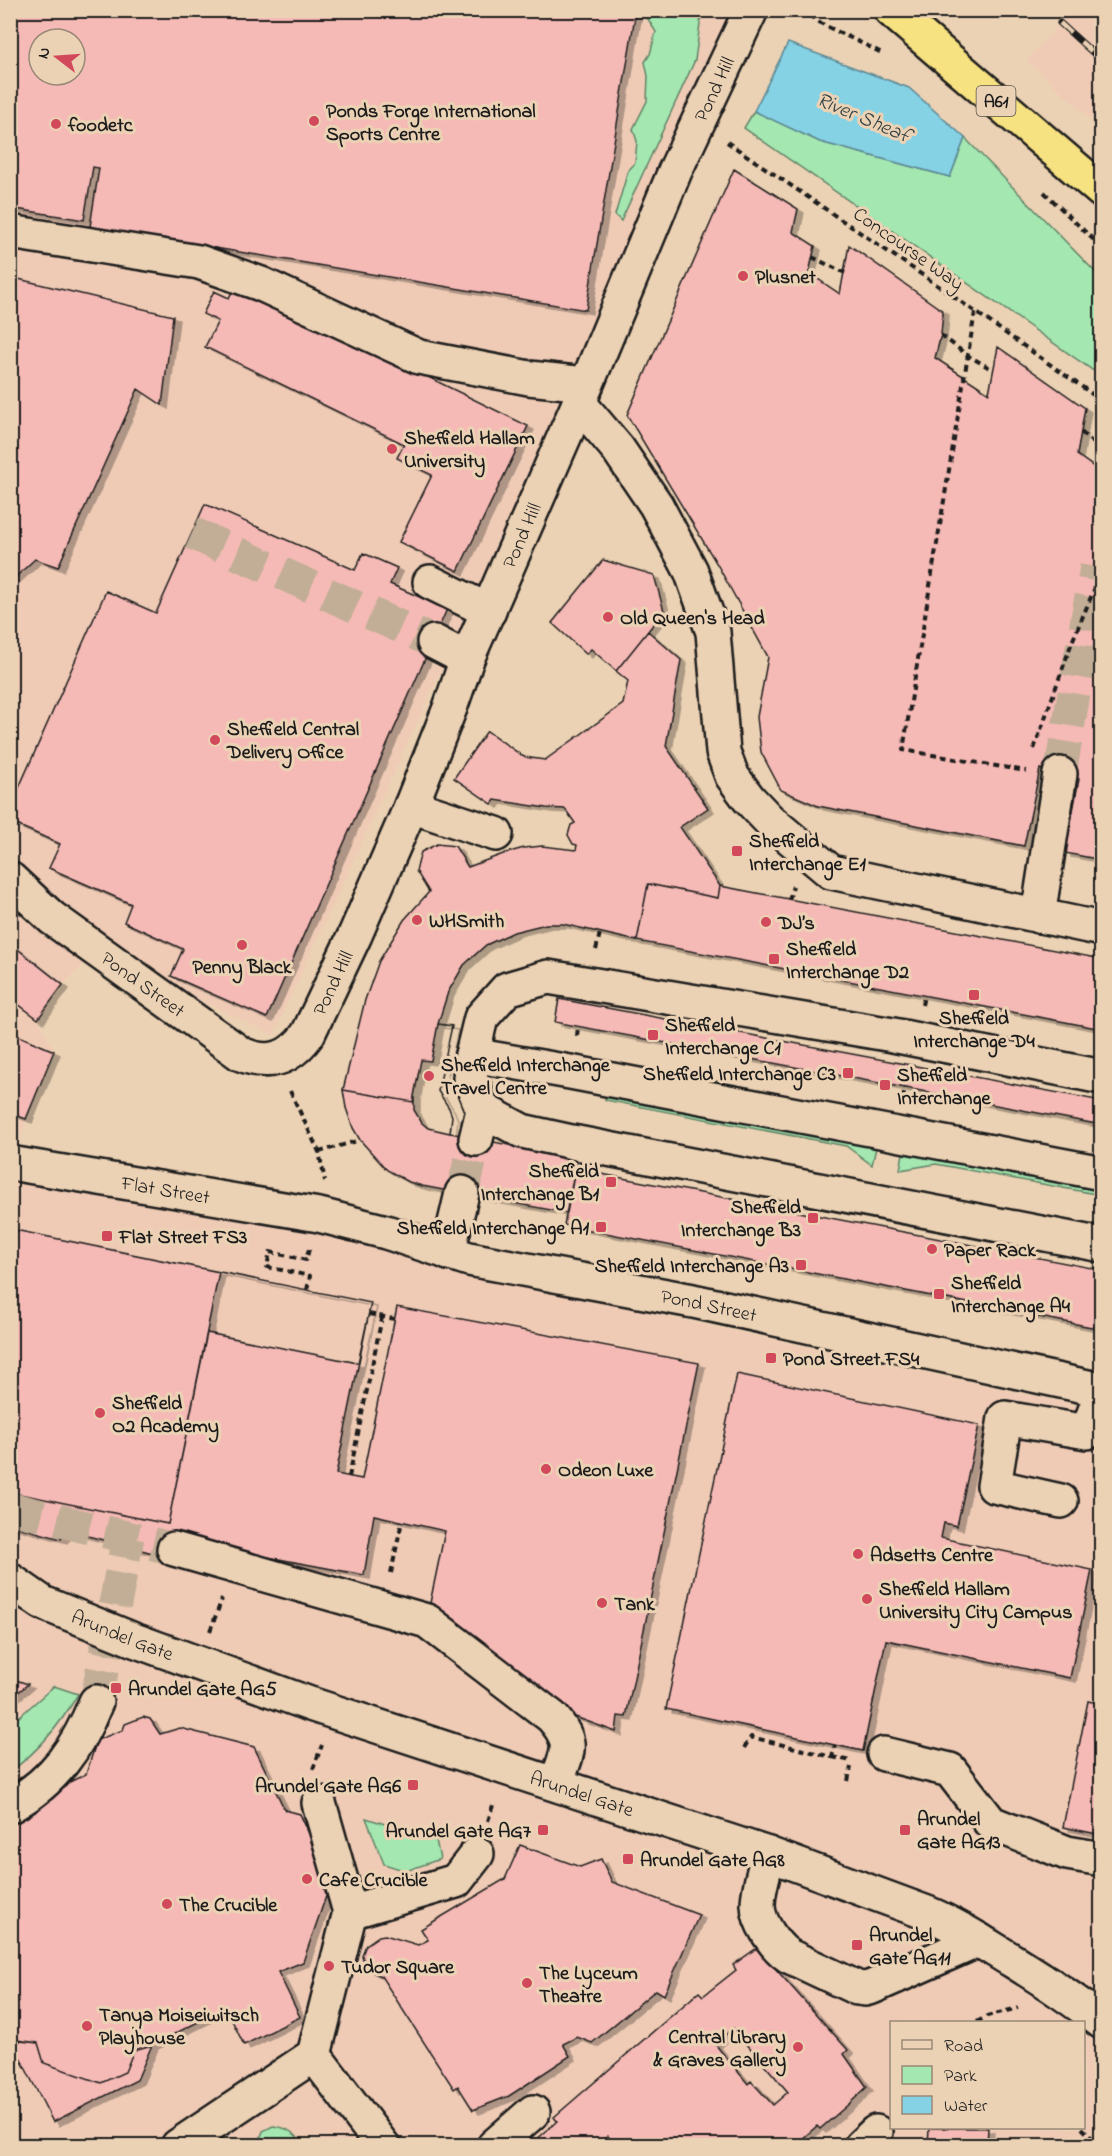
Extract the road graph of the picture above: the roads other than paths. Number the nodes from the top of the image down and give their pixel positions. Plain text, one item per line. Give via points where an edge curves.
1 (751, 10) edge
2 (891, 10) edge
3 (1101, 191) edge
4 (10, 232) edge
5 (582, 394) junction
6 (430, 582) dead end
7 (489, 611) junction
8 (434, 642) tunnel mouth
9 (468, 658) junction
10 (1060, 774) tunnel mouth
11 (411, 806) junction
12 (496, 834) dead end
13 (10, 879) edge
14 (1038, 916) junction
15 (1101, 929) edge
16 (288, 1055) joint
17 (472, 1055) junction
18 (1101, 1077) edge
19 (10, 1163) edge
20 (1101, 1173) edge
21 (462, 1193) tunnel mouth
22 (319, 1215) joint
23 (1101, 1245) edge
24 (448, 1253) junction
25 (1101, 1391) edge
26 (1061, 1501) dead end
27 (174, 1549) tunnel mouth
28 (10, 1580) edge
29 (10, 1598) edge
30 (43, 1603) junction
31 (96, 1702) tunnel mouth
32 (884, 1754) dead end
33 (556, 1784) junction
34 (319, 1803) road end
35 (10, 1806) edge
36 (477, 1854) road end
37 (768, 1854) junction
38 (1101, 1859) edge
39 (350, 1912) junction
40 (979, 1940) junction
41 (1101, 2022) edge
42 (314, 2055) junction
43 (533, 2112) dead end
44 (178, 2145) edge
45 (383, 2145) edge
46 (494, 2145) edge

1 - 5 street, Pond Hill via 675,171
2 - 3 highway, A61
4 - 5 street via 199,262 261,284 419,357 529,378
5 - 7 street, Pond Hill
5 - 14 street via 656,505 691,571 713,632 723,752 732,776 749,799 831,872
6 - 7 street
7 - 9 street, Pond Hill
8 - 9 street
9 - 11 street, Pond Hill
10 - 14 street
11 - 12 street
11 - 16 street, Pond Hill via 308,1034
13 - 16 street, Pond Street via 52,918 241,1054 264,1061
14 - 15 street
17 - 18 street via 481,1018 507,989 548,977 892,1035
17 - 20 street
17 - 23 street via 470,1078 480,1124
19 - 22 street, Flat Street
21 - 24 street
22 - 24 street, Pond Street
24 - 25 street, Pond Street via 693,1301
25 - 26 street via 1087,1432 1005,1418 994,1486
27 - 33 street via 427,1622 561,1727 568,1750
28 - 30 street, Arundel Gate
29 - 30 street, Arundel Gate
30 - 33 street, Arundel Gate via 332,1712
31 - 35 street via 69,1756
32 - 38 street via 950,1770 991,1823 1067,1853
33 - 37 street, Arundel Gate
34 - 39 street
36 - 39 street via 456,1881
37 - 40 street, Arundel Gate via 927,1913
37 - 40 street via 758,1906 774,1942 789,1956 857,1988 872,1987
39 - 42 street
40 - 41 street, Arundel Gate via 1072,1998
42 - 44 street
42 - 45 street
43 - 46 street

